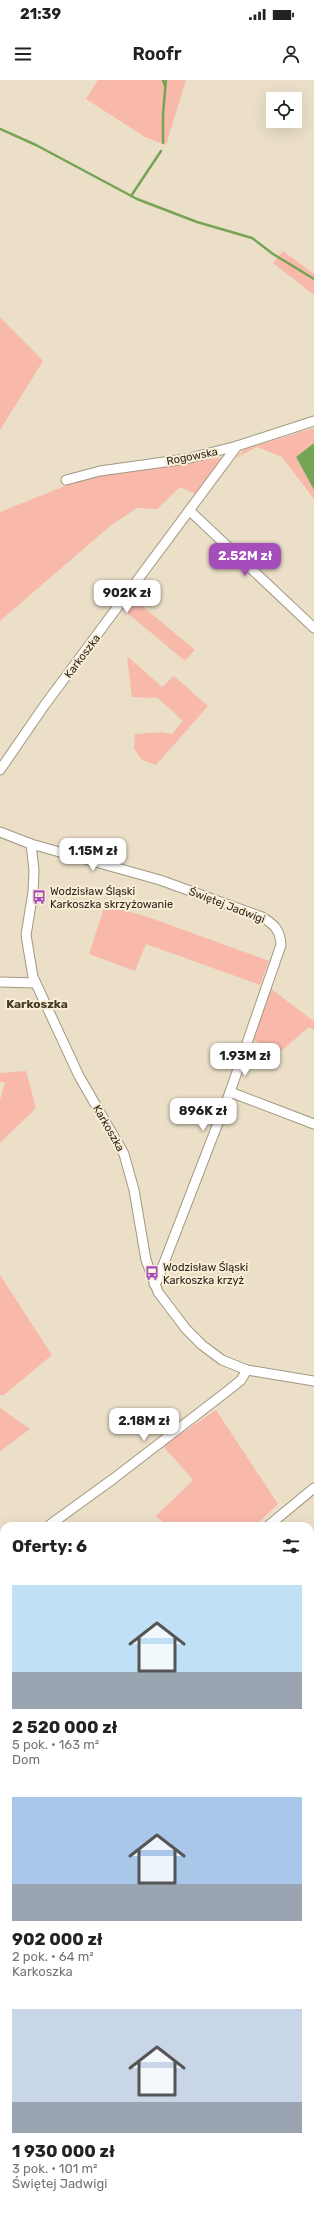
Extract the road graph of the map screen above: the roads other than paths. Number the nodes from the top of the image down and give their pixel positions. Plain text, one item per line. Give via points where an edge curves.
1 (314, 421) edge
2 (237, 446) junction
3 (66, 480) dead end
4 (190, 511) junction
5 (314, 628) edge
6 (0, 770) edge
7 (0, 832) edge
8 (31, 844) junction
9 (0, 982) edge
10 (36, 983) junction
11 (230, 1092) junction
12 (314, 1124) edge
13 (154, 1284) junction
14 (247, 1370) junction
15 (314, 1382) edge
16 (314, 1488) edge
17 (54, 1522) edge
18 (273, 1522) edge

1 - 2 street, Rogowska
2 - 3 street, Rogowska via 186,459 100,471
2 - 4 street, Karkoszka
4 - 5 street
4 - 6 street, Karkoszka via 44,706
7 - 8 street
8 - 10 street, Karkoszka via 33,892 26,935
8 - 11 street, Świętej Jadwigi via 160,880 262,917 274,924 280,933 280,945
9 - 10 street
10 - 13 street, Karkoszka via 79,1076 124,1154 134,1190 146,1260
11 - 12 street
11 - 13 street, Świętej Jadwigi
13 - 14 street, Karkoszka via 172,1311 202,1345 222,1360
14 - 15 street, Karkoszka
14 - 17 street via 230,1390
16 - 18 street

